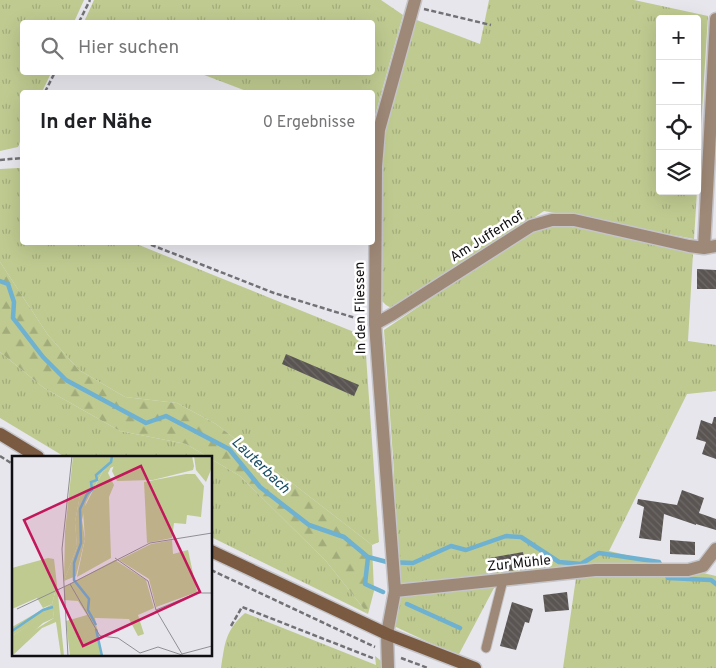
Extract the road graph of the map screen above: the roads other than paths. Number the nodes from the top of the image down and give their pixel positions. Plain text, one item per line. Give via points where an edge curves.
1 (414, 3) edge
2 (716, 19) edge
3 (710, 247) edge
4 (374, 324) junction
5 (0, 434) edge
6 (36, 456) edge
7 (716, 549) edge
8 (212, 551) edge
9 (503, 580) junction
10 (395, 590) junction
11 (387, 634) junction
12 (486, 648) dead end
13 (388, 662) edge
14 (475, 668) edge

1 - 4 street, In den Fliessen via 379,130
2 - 3 street
3 - 4 street, Am Jufferhof via 574,220 540,222
4 - 10 street, In den Fliessen
5 - 6 main road
7 - 9 street, Zur Mühle via 703,566 688,570 595,570
8 - 11 main road
9 - 10 street, Zur Mühle
9 - 12 lane
10 - 11 street
11 - 13 street
11 - 14 main road

